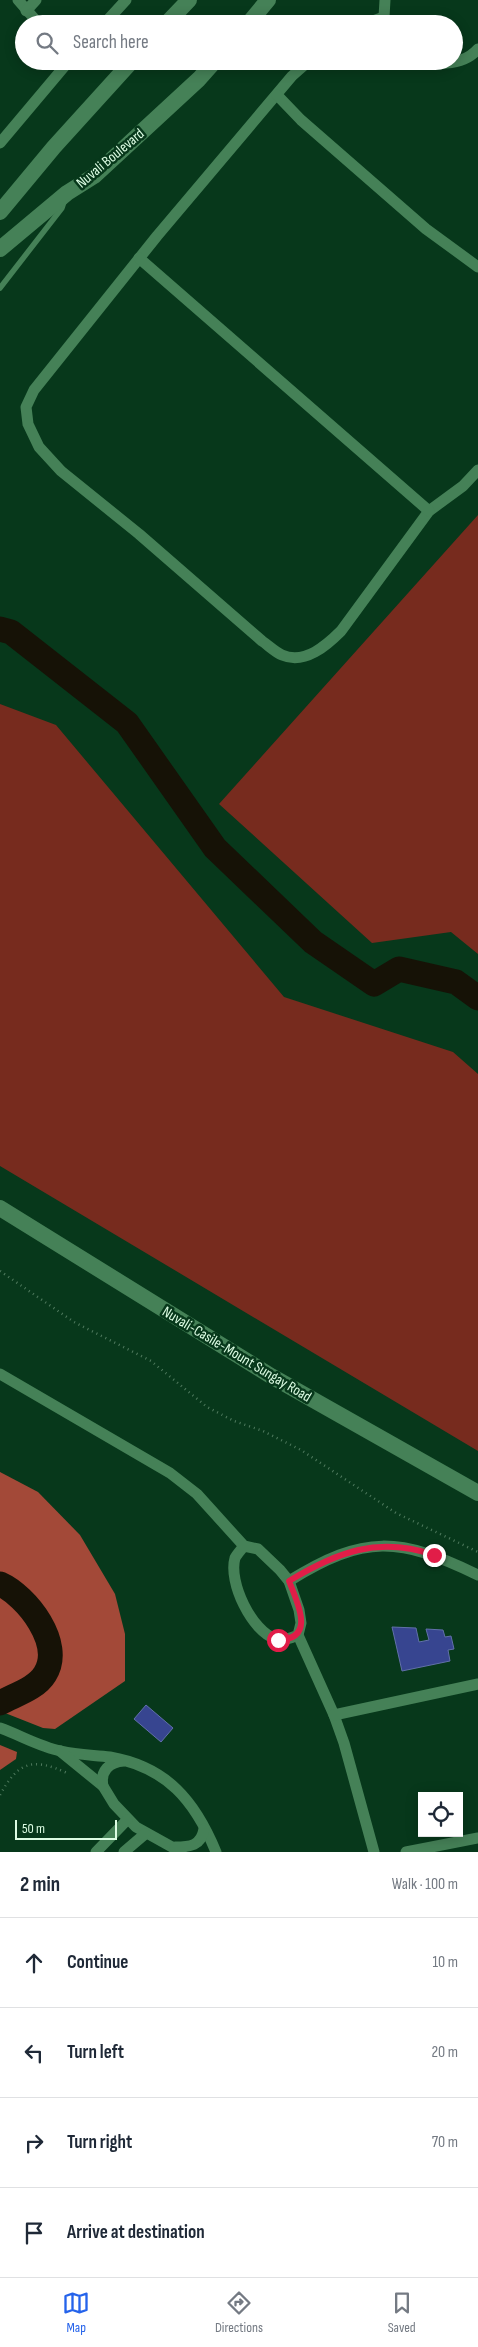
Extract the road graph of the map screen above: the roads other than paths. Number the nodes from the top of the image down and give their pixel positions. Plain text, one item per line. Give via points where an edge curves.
1 (18, 0) edge
2 (36, 0) edge
3 (126, 0) edge
4 (188, 0) edge
5 (268, 0) edge
6 (385, 0) edge
7 (26, 11) junction
8 (30, 15) edge
9 (112, 15) edge
10 (174, 15) edge
11 (256, 15) edge
12 (385, 15) edge
13 (477, 52) edge
14 (463, 60) edge
15 (61, 70) edge
16 (124, 70) edge
17 (207, 70) edge
18 (299, 70) edge
19 (277, 95) junction
20 (0, 143) edge
21 (68, 194) junction
22 (0, 212) edge
23 (0, 249) edge
24 (139, 258) junction
25 (478, 267) edge
26 (0, 288) edge
27 (478, 470) edge
28 (429, 511) junction
29 (0, 1208) edge
30 (0, 1374) edge
31 (478, 1493) edge
32 (244, 1546) junction
33 (478, 1575) edge
34 (289, 1581) junction
35 (298, 1635) junction
36 (478, 1684) edge
37 (334, 1714) junction
38 (4, 1729) edge
39 (60, 1751) junction
40 (126, 1761) junction
41 (103, 1786) junction
42 (128, 1820) junction
43 (204, 1829) junction
44 (145, 1834) junction
45 (478, 1838) edge
46 (178, 1850) edge
47 (96, 1852) edge
48 (124, 1852) edge
49 (216, 1852) edge
50 (374, 1852) edge
51 (406, 1852) edge

1 - 7 street
2 - 7 street
3 - 9 street
4 - 10 street
5 - 11 street
6 - 12 street
7 - 8 street
13 - 14 street
15 - 20 street
16 - 22 street
17 - 21 street, Nuvali Boulevard via 94,176
18 - 19 street
19 - 24 street
19 - 25 street via 426,229
21 - 23 street, Nuvali Boulevard
21 - 26 lane via 62,208
24 - 28 street
24 - 28 street via 34,390 26,408 28,424 39,447 61,471 262,641 282,655 295,657 307,656 325,647 341,631
27 - 28 street via 463,486
29 - 31 street, Nuvali-Casile-Mount Sungay Road via 271,1376
30 - 32 street via 170,1473 197,1494
32 - 34 street via 264,1553
32 - 35 street via 235,1558 234,1580 248,1613 273,1638 289,1639
33 - 34 street via 419,1550 384,1546 334,1556
34 - 35 street via 301,1617
35 - 37 street
36 - 37 street
37 - 50 street
38 - 39 street
39 - 40 street
39 - 41 street
40 - 41 street via 114,1762 105,1770
40 - 43 street via 160,1774 174,1785 186,1798
41 - 42 street
42 - 44 street
42 - 47 street
43 - 46 street via 198,1842
43 - 49 street
44 - 46 street
44 - 48 street
45 - 51 street

